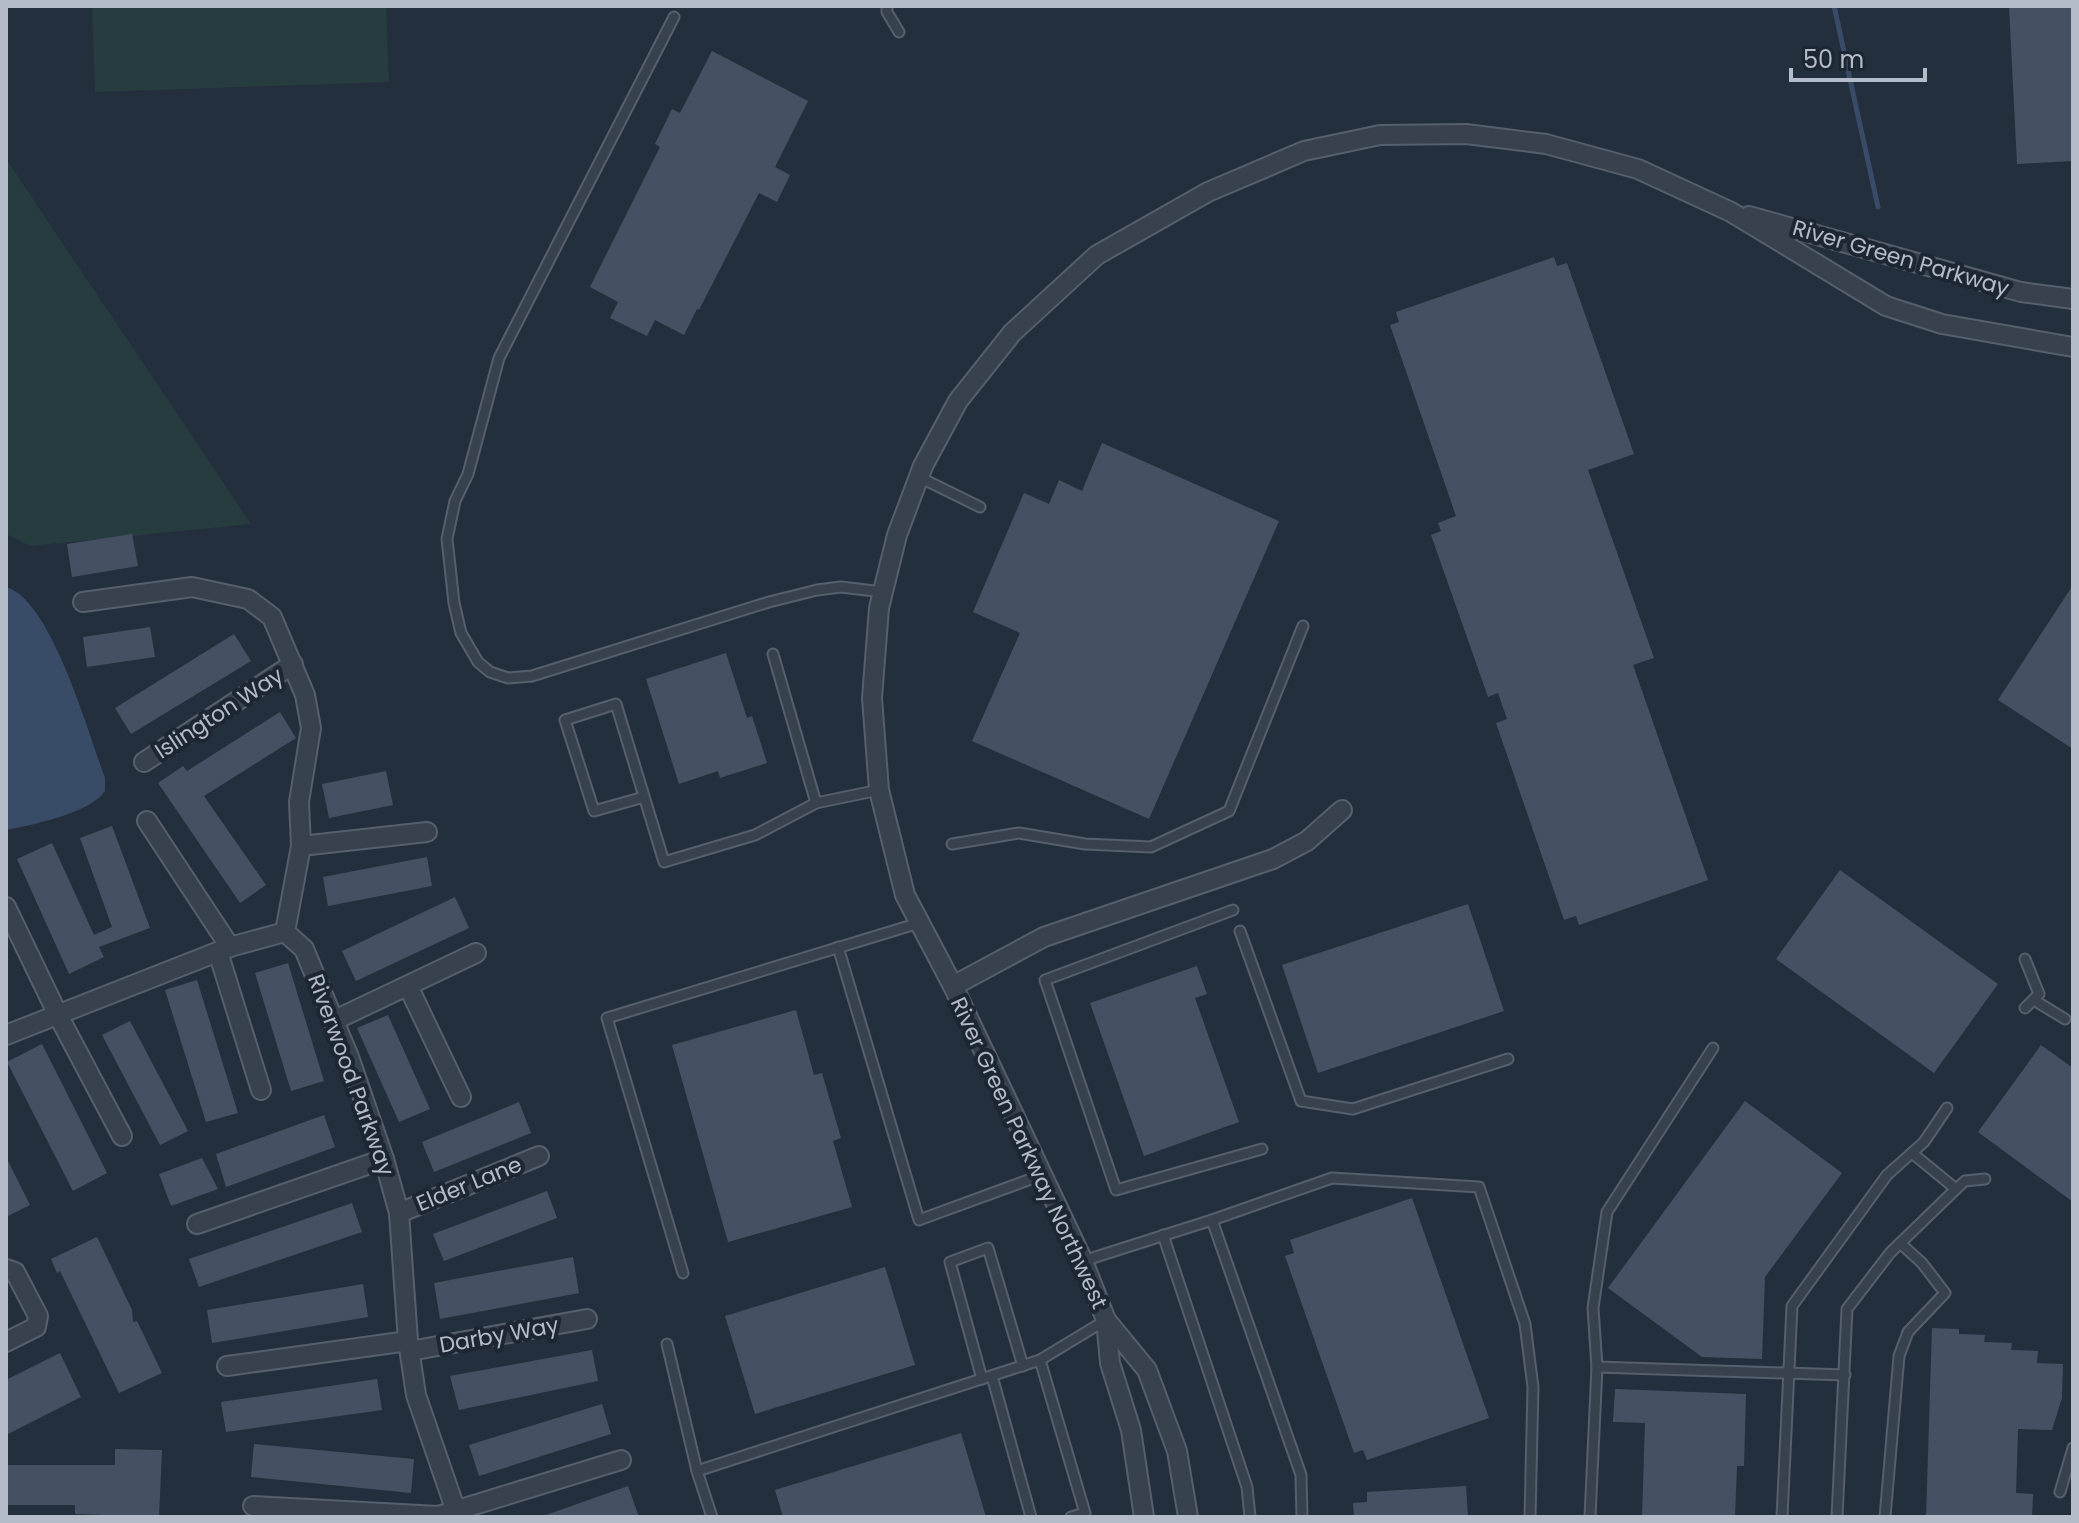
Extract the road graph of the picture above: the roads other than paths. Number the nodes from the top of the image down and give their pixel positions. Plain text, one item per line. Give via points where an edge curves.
1 (887, 6) edge
2 (674, 17) dead end
3 (899, 32) dead end
4 (1731, 212) junction
5 (2073, 299) edge
6 (2073, 347) edge
7 (919, 477) junction
8 (980, 507) dead end
9 (883, 592) junction
10 (83, 602) dead end
11 (1303, 626) dead end
12 (773, 654) dead end
13 (293, 664) junction
14 (144, 762) dead end
15 (879, 790) junction
16 (644, 797) junction
17 (816, 803) junction
18 (1342, 810) dead end
19 (147, 821) dead end
20 (427, 832) dead end
21 (952, 844) dead end
22 (301, 846) junction
23 (6, 907) edge
24 (1233, 910) dead end
25 (919, 923) junction
26 (1240, 931) dead end
27 (285, 932) junction
28 (838, 947) junction
29 (224, 950) junction
30 (476, 953) dead end
31 (2025, 959) dead end
32 (408, 986) junction
33 (953, 986) junction
34 (2034, 1000) junction
35 (2025, 1008) dead end
36 (59, 1017) junction
37 (2065, 1019) dead end
38 (333, 1021) junction
39 (6, 1035) edge
40 (1713, 1048) dead end
41 (1508, 1059) dead end
42 (261, 1090) dead end
43 (461, 1097) dead end
44 (1947, 1108) dead end
45 (122, 1136) dead end
46 (1262, 1149) dead end
47 (1912, 1153) junction
48 (539, 1156) dead end
49 (384, 1159) junction
50 (1042, 1175) junction
51 (1985, 1179) dead end
52 (1956, 1189) junction
53 (399, 1213) junction
54 (1212, 1220) junction
55 (197, 1224) dead end
56 (1163, 1235) junction
57 (1900, 1243) junction
58 (1083, 1261) junction
59 (6, 1269) edge
60 (683, 1273) dead end
61 (587, 1319) dead end
62 (1106, 1320) junction
63 (6, 1342) edge
64 (667, 1344) dead end
65 (409, 1346) junction
66 (1040, 1360) junction
67 (227, 1366) dead end
68 (1023, 1366) junction
69 (1597, 1367) junction
70 (1789, 1373) junction
71 (1845, 1375) junction
72 (987, 1378) junction
73 (2073, 1448) edge
74 (621, 1460) dead end
75 (697, 1471) junction
76 (2060, 1492) dead end
77 (253, 1506) dead end
78 (457, 1514) edge
79 (712, 1517) edge
80 (1031, 1517) edge
81 (1071, 1517) edge
82 (1144, 1517) edge
83 (1188, 1517) edge
84 (1250, 1517) edge
85 (1302, 1517) edge
86 (1530, 1517) edge
87 (1590, 1517) edge
88 (1782, 1517) edge
89 (1837, 1517) edge
90 (1885, 1517) edge

1 - 3 lane
2 - 9 lane via 499,358 447,539 461,633 490,672 508,678 532,676 817,590
4 - 5 street, River Green Parkway via 2021,292
4 - 6 street, River Green Parkway via 1886,306 1942,324
4 - 7 street, River Green Parkway via 1638,169 1546,144 1466,134 1380,135 1304,151 1208,192 1097,255 1012,333 958,401
7 - 8 lane
7 - 9 street, River Green Parkway
9 - 15 street, River Green Parkway via 872,698
10 - 13 street via 192,587 248,599 272,617
11 - 21 lane via 1229,811 1151,847 1019,833
12 - 17 lane
13 - 14 street, Islington Way
13 - 22 street via 311,728 299,802
15 - 17 lane
15 - 25 street, River Green Parkway via 905,895
16 - 16 lane via 616,704 565,720 594,811
16 - 17 lane via 664,862 755,835
18 - 33 street via 1307,841 1273,859 1044,937
19 - 29 street
20 - 22 street
22 - 27 street
23 - 36 street
24 - 46 lane via 1045,980 1116,1190
25 - 28 lane
25 - 33 street, River Green Parkway
26 - 41 lane via 1301,1101 1353,1109
27 - 29 street
27 - 38 street, Riverwood Parkway via 304,949
28 - 50 lane via 919,1220
28 - 60 lane via 607,1018
29 - 36 street
29 - 42 street
30 - 32 street
31 - 34 lane via 2039,994
32 - 38 street
32 - 43 street
33 - 50 street, River Green Parkway Northwest
34 - 35 lane
34 - 37 lane
36 - 39 street
36 - 45 street
38 - 49 street, Riverwood Parkway
40 - 69 lane via 1607,1212 1593,1308
44 - 47 lane
47 - 52 lane
47 - 70 lane via 1887,1175 1792,1306
48 - 53 street, Elder Lane
49 - 53 street, Riverwood Parkway
49 - 55 street
50 - 58 street, River Green Parkway Northwest
51 - 52 lane via 1965,1181
52 - 57 lane
53 - 65 street, Riverwood Parkway
54 - 56 lane
54 - 85 lane via 1301,1475
54 - 86 lane via 1332,1178 1479,1187 1525,1324 1533,1387
56 - 58 lane
56 - 84 lane via 1247,1487
57 - 71 lane via 1847,1309
57 - 90 lane via 1945,1293 1908,1332 1899,1356
58 - 62 street, River Green Parkway Northwest
59 - 63 street via 15,1272 38,1316 36,1327
61 - 65 street, Darby Way
62 - 66 lane
62 - 82 street, River Green Parkway Northwest via 1110,1363 1131,1430
62 - 83 street, River Green Parkway Northwest via 1147,1370 1177,1451
64 - 75 lane
65 - 67 street, Darby Way
65 - 78 street, Riverwood Parkway via 416,1395
66 - 68 lane
66 - 81 lane via 1085,1513
68 - 72 lane
68 - 72 lane via 988,1248 950,1262
69 - 70 lane
69 - 87 lane
70 - 71 lane
70 - 88 lane
71 - 89 lane
72 - 75 lane
72 - 80 lane
73 - 76 lane
74 - 78 street
75 - 79 lane
77 - 78 street

